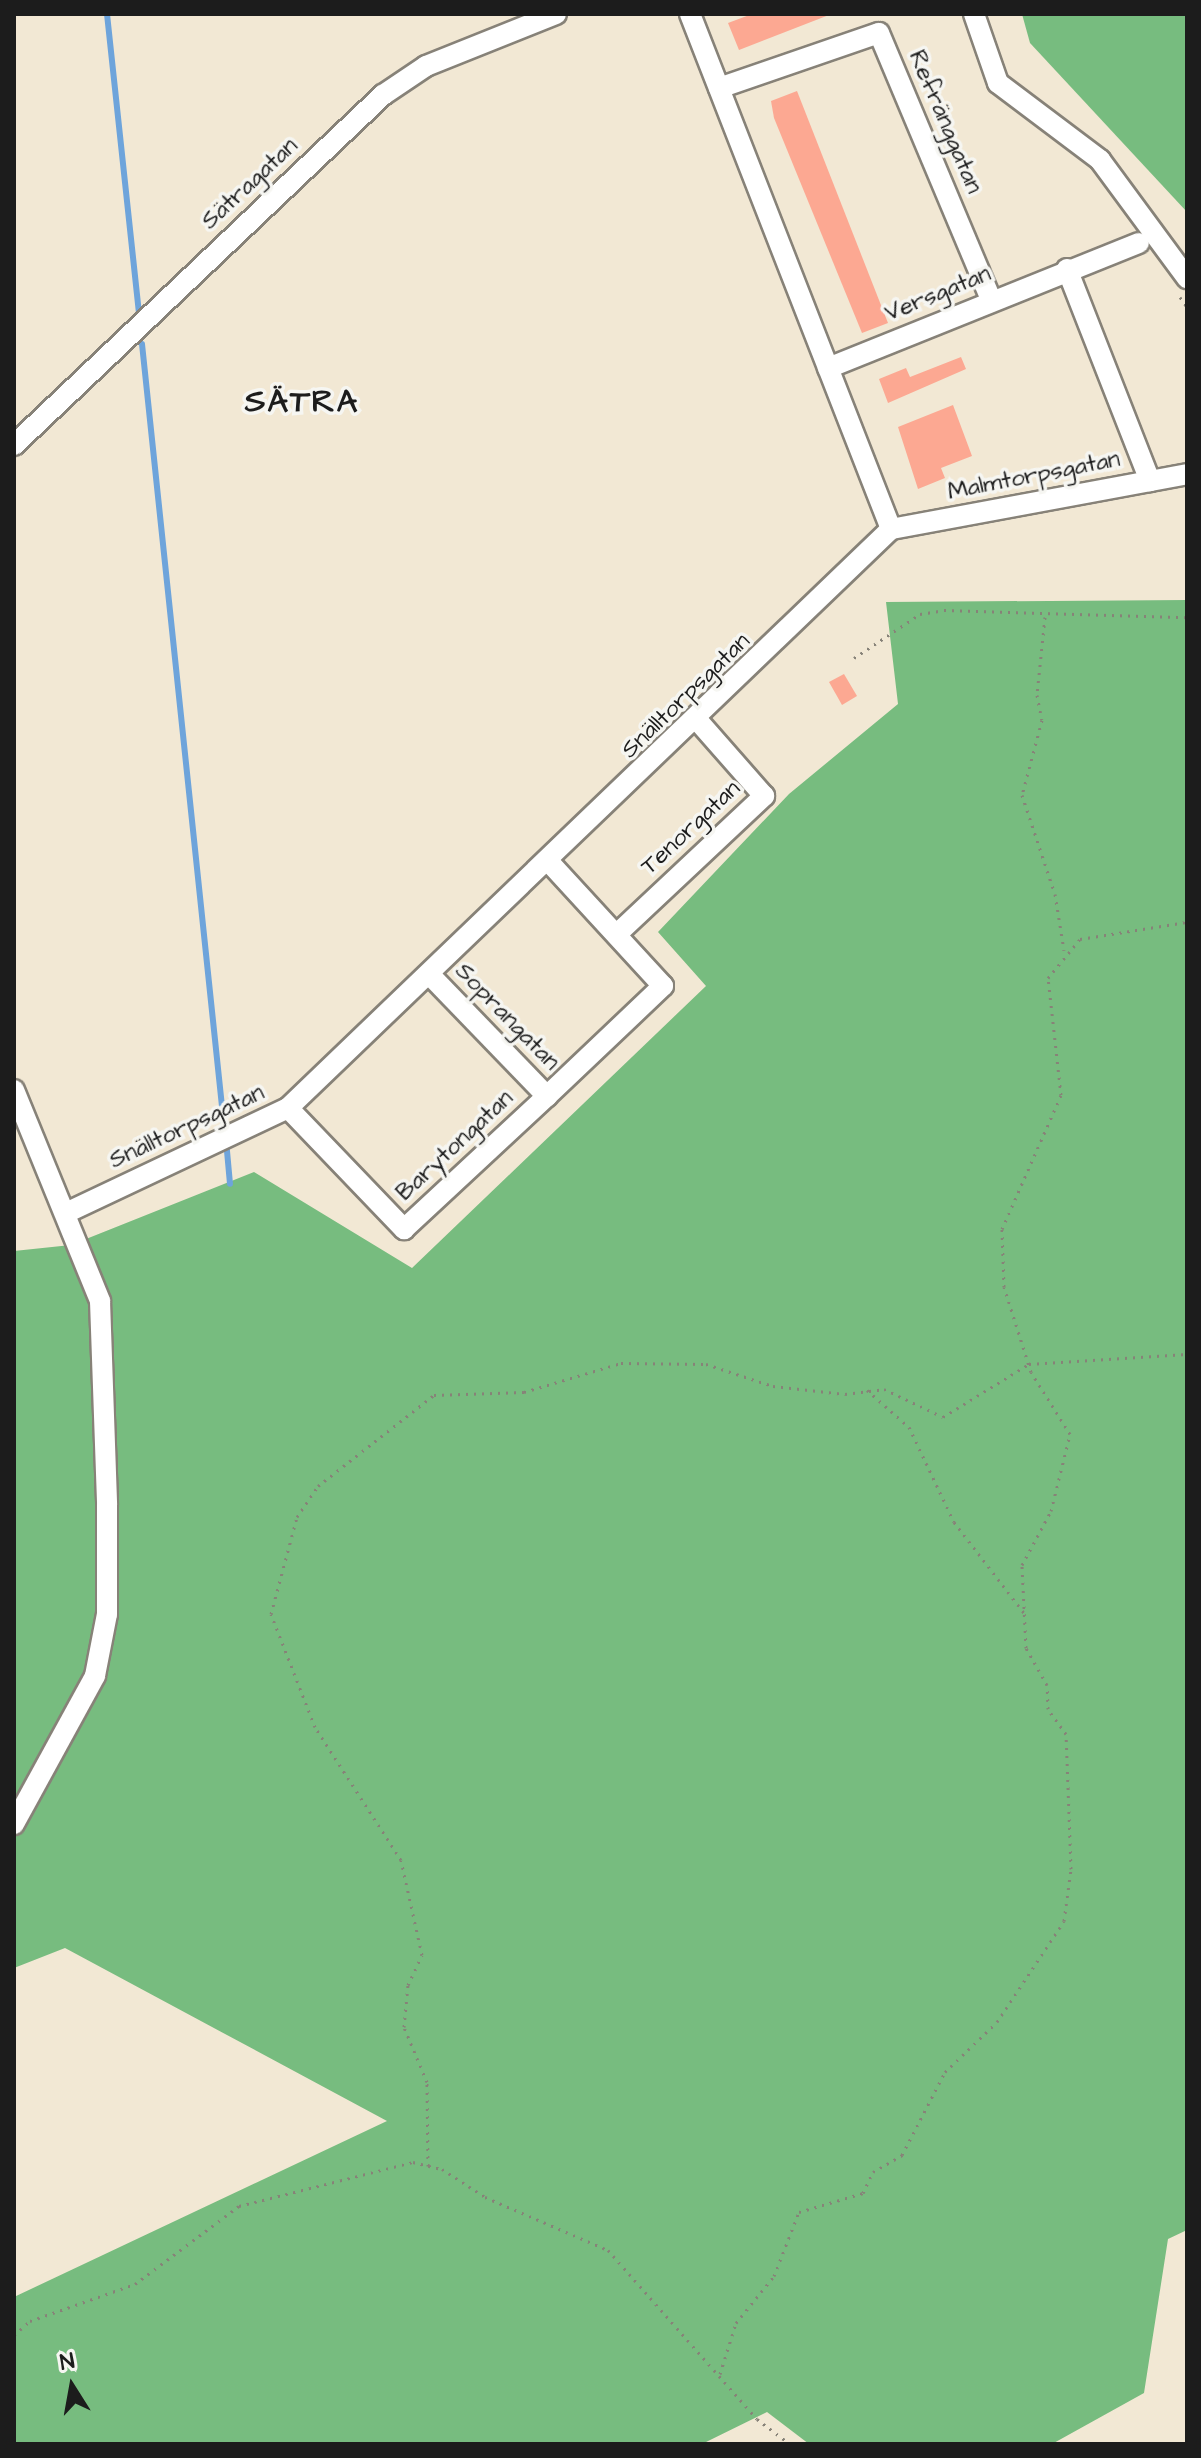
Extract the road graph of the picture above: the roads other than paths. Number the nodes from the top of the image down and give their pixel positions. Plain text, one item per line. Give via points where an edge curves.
1 (556, 14) edge
2 (690, 14) edge
3 (974, 14) edge
4 (719, 88) junction
5 (1139, 243) dead end
6 (1067, 269) junction
7 (1187, 278) edge
8 (991, 300) junction
9 (828, 368) junction
10 (14, 445) edge
11 (1187, 474) edge
12 (1150, 481) junction
13 (891, 529) junction
14 (698, 721) junction
15 (549, 862) junction
16 (617, 934) junction
17 (429, 974) junction
18 (14, 1090) edge
19 (547, 1096) junction
20 (288, 1108) junction
21 (19, 1115) edge
22 (68, 1212) junction
23 (14, 1824) edge

1 - 10 street, Sätragatan via 426,66 383,95
2 - 4 street
3 - 7 street via 998,83 1100,160
4 - 8 street, Refränggatan via 879,33
4 - 9 street
5 - 6 street, Versgatan
6 - 8 street, Versgatan
6 - 12 street
8 - 9 street, Versgatan
9 - 13 street
11 - 12 street, Malmtorpsgatan
12 - 13 street, Malmtorpsgatan
13 - 14 street, Snälltorpsgatan
14 - 15 street, Snälltorpsgatan
14 - 16 street, Tenorgatan via 764,796
15 - 16 street
15 - 17 street, Snälltorpsgatan
16 - 19 street, Barytongatan via 663,986
17 - 19 street, Soprangatan
17 - 20 street, Snälltorpsgatan
18 - 21 street
19 - 20 street, Barytongatan via 404,1229
20 - 22 street, Snälltorpsgatan
21 - 22 street
22 - 23 street via 100,1301 107,1614 95,1676

